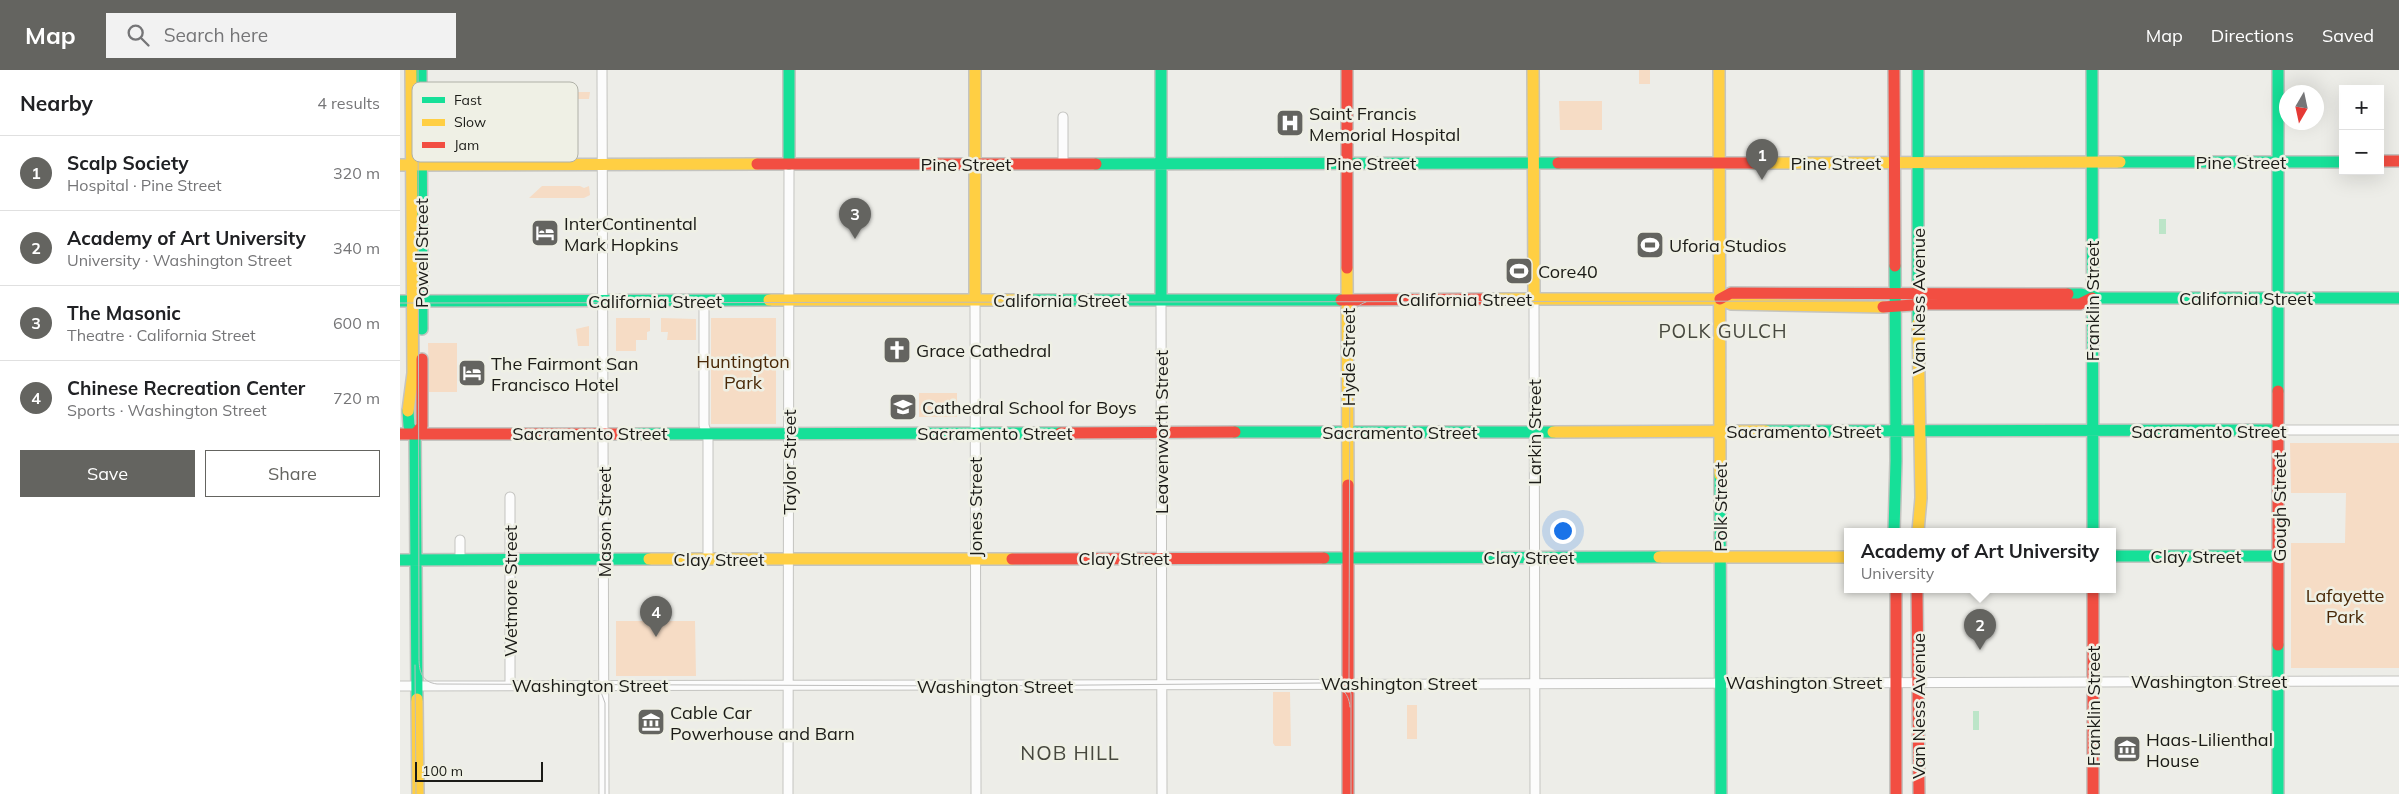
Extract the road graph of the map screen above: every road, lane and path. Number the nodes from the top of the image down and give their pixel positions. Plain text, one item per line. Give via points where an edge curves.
1 (411, 70) edge
2 (602, 70) edge
3 (789, 70) edge
4 (975, 70) edge
5 (1161, 70) edge
6 (1347, 70) edge
7 (1533, 70) edge
8 (1720, 70) edge
9 (1894, 70) edge
10 (1918, 70) edge
11 (2092, 70) edge
12 (2278, 70) edge
13 (1063, 117) dead end
14 (2399, 161) edge
15 (1895, 162) junction
16 (1918, 162) junction
17 (2092, 162) junction
18 (2278, 162) junction
19 (2339, 162) edge
20 (2384, 162) edge
21 (1347, 163) junction
22 (1533, 163) junction
23 (1720, 163) junction
24 (789, 164) junction
25 (975, 164) junction
26 (1063, 164) junction
27 (1161, 164) junction
28 (411, 165) edge
29 (602, 165) junction
30 (1896, 292) junction
31 (2092, 298) junction
32 (2279, 298) junction
33 (2399, 298) edge
34 (1161, 299) junction
35 (1347, 299) junction
36 (1534, 299) junction
37 (1720, 299) junction
38 (1918, 299) junction
39 (975, 300) junction
40 (411, 301) edge
41 (602, 301) junction
42 (704, 301) junction
43 (789, 301) junction
44 (1896, 306) junction
45 (2279, 430) junction
46 (2399, 430) edge
47 (1720, 431) junction
48 (1896, 431) junction
49 (1920, 431) junction
50 (2093, 431) junction
51 (975, 432) junction
52 (1162, 432) junction
53 (1348, 432) junction
54 (1534, 432) junction
55 (604, 433) junction
56 (706, 433) junction
57 (789, 433) junction
58 (400, 434) edge
59 (415, 434) junction
60 (510, 497) dead end
61 (1894, 528) edge
62 (1918, 528) edge
63 (2093, 528) edge
64 (460, 540) dead end
65 (1844, 556) edge
66 (2116, 556) edge
67 (2279, 556) junction
68 (1534, 557) junction
69 (1720, 557) junction
70 (975, 558) junction
71 (1162, 558) junction
72 (1347, 558) junction
73 (510, 559) junction
74 (604, 559) junction
75 (708, 559) junction
76 (789, 559) junction
77 (400, 560) edge
78 (417, 560) junction
79 (460, 560) junction
80 (1896, 593) edge
81 (1917, 593) edge
82 (2093, 593) edge
83 (2279, 681) junction
84 (2399, 681) edge
85 (1721, 682) junction
86 (1896, 682) junction
87 (1918, 682) junction
88 (2093, 682) junction
89 (1348, 683) junction
90 (1534, 683) junction
91 (604, 684) junction
92 (510, 685) junction
93 (789, 685) junction
94 (1162, 685) junction
95 (400, 686) edge
96 (418, 686) junction
97 (975, 686) junction
98 (418, 794) edge
99 (604, 794) edge
100 (788, 794) edge
101 (976, 794) edge
102 (1162, 794) edge
103 (1348, 794) edge
104 (1534, 794) edge
105 (1721, 794) edge
106 (1896, 794) edge
107 (1919, 794) edge
108 (2093, 794) edge
109 (2278, 794) edge

1 - 28 main road, Powell Street
2 - 29 street, Mason Street
3 - 24 main road, Taylor Street
4 - 25 main road, Jones Street
5 - 27 main road, Leavenworth Street
6 - 21 main road, Hyde Street
7 - 22 main road, Larkin Street
8 - 23 main road, Polk Street
9 - 15 main road, Van Ness Avenue
10 - 16 main road, Van Ness Avenue
11 - 17 main road, Franklin Street
12 - 18 main road, Gough Street
13 - 26 street
14 - 20 main road
15 - 16 main road, Pine Street
15 - 23 main road, Pine Street
15 - 30 main road, Van Ness Avenue
16 - 17 main road, Pine Street
16 - 38 main road, Van Ness Avenue
17 - 18 main road, Pine Street
17 - 31 main road, Franklin Street
18 - 19 main road, Pine Street
18 - 32 main road, Gough Street
21 - 22 main road, Pine Street
21 - 27 main road, Pine Street
21 - 35 main road, Hyde Street
22 - 23 main road, Pine Street
22 - 36 main road, Larkin Street
23 - 37 main road, Polk Street
24 - 25 main road, Pine Street
24 - 29 main road, Pine Street
24 - 43 street, Taylor Street
25 - 26 main road, Pine Street
25 - 39 main road, Jones Street
26 - 27 main road, Pine Street
27 - 34 main road, Leavenworth Street
28 - 29 main road, Pine Street
28 - 40 main road, Powell Street
29 - 41 street, Mason Street
30 - 37 main road, California Street via 1731,293
30 - 38 main road, California Street
30 - 44 main road, Van Ness Avenue
31 - 32 main road, California Street
31 - 38 main road, California Street via 2080,304
31 - 50 main road, Franklin Street
32 - 33 main road, California Street
32 - 45 main road, Gough Street
34 - 35 main road, California Street
34 - 39 main road, California Street
34 - 52 street, Leavenworth Street
35 - 36 main road, California Street
35 - 53 main road, Hyde Street
36 - 37 main road, California Street
36 - 54 street, Larkin Street
37 - 44 main road, California Street via 1730,304
37 - 47 main road, Polk Street
38 - 44 main road, California Street
38 - 49 main road, Van Ness Avenue
39 - 43 main road, California Street
39 - 51 street, Jones Street
40 - 41 main road, California Street
40 - 59 main road, Powell Street via 413,372 408,426
41 - 42 main road, California Street
41 - 55 street, Mason Street
42 - 43 main road, California Street
42 - 56 street
43 - 57 street, Taylor Street
44 - 48 main road, Van Ness Avenue
45 - 46 street, Sacramento Street
45 - 50 main road, Sacramento Street
45 - 67 main road, Gough Street
47 - 48 main road, Sacramento Street
47 - 54 main road, Sacramento Street
47 - 69 main road, Polk Street
48 - 49 main road, Sacramento Street
48 - 61 main road, Van Ness Avenue
49 - 50 main road, Sacramento Street
49 - 62 main road, Van Ness Avenue
50 - 63 main road, Franklin Street
51 - 52 main road, Sacramento Street
51 - 57 main road, Sacramento Street
51 - 70 street, Jones Street
52 - 53 main road, Sacramento Street
52 - 71 street, Leavenworth Street
53 - 54 main road, Sacramento Street
53 - 72 main road, Hyde Street
54 - 68 street, Larkin Street
55 - 56 main road, Sacramento Street
55 - 59 main road, Sacramento Street
55 - 74 street, Mason Street
56 - 57 main road, Sacramento Street
56 - 75 street
57 - 76 street, Taylor Street
58 - 59 main road, Sacramento Street
59 - 78 main road, Powell Street via 416,494 409,527 409,553
60 - 73 street, Wetmore Street
64 - 79 street
65 - 69 main road, Clay Street
66 - 67 main road, Clay Street
67 - 83 main road, Gough Street
68 - 69 main road, Clay Street
68 - 72 main road, Clay Street
68 - 90 street, Larkin Street
69 - 85 main road, Polk Street
70 - 71 main road, Clay Street
70 - 76 main road, Clay Street
70 - 97 street, Jones Street
71 - 72 main road, Clay Street
71 - 94 street, Leavenworth Street
72 - 89 main road, Hyde Street
73 - 74 main road, Clay Street
73 - 79 main road, Clay Street
73 - 92 street, Wetmore Street
74 - 75 main road, Clay Street
74 - 91 street, Mason Street
75 - 76 main road, Clay Street
76 - 93 street, Taylor Street
77 - 78 main road, Clay Street
78 - 79 main road, Clay Street
78 - 96 main road, Powell Street
80 - 86 main road, Van Ness Avenue
81 - 87 main road, Van Ness Avenue
82 - 88 main road, Franklin Street
83 - 84 street, Washington Street
83 - 88 street, Washington Street
83 - 109 main road, Gough Street
85 - 86 street, Washington Street
85 - 90 street, Washington Street
85 - 105 main road, Polk Street
86 - 87 street, Washington Street
86 - 106 main road, Van Ness Avenue
87 - 88 street, Washington Street
87 - 107 main road, Van Ness Avenue
88 - 108 main road, Franklin Street
89 - 90 street, Washington Street
89 - 94 street, Washington Street
89 - 103 main road, Hyde Street
90 - 104 street, Larkin Street
91 - 92 street, Washington Street
91 - 93 street, Washington Street
91 - 99 street, Mason Street
92 - 96 street, Washington Street
93 - 97 street, Washington Street
93 - 100 street, Taylor Street
94 - 97 street, Washington Street
94 - 102 street, Leavenworth Street
95 - 96 street, Washington Street
96 - 98 main road, Powell Street
97 - 101 street, Jones Street

